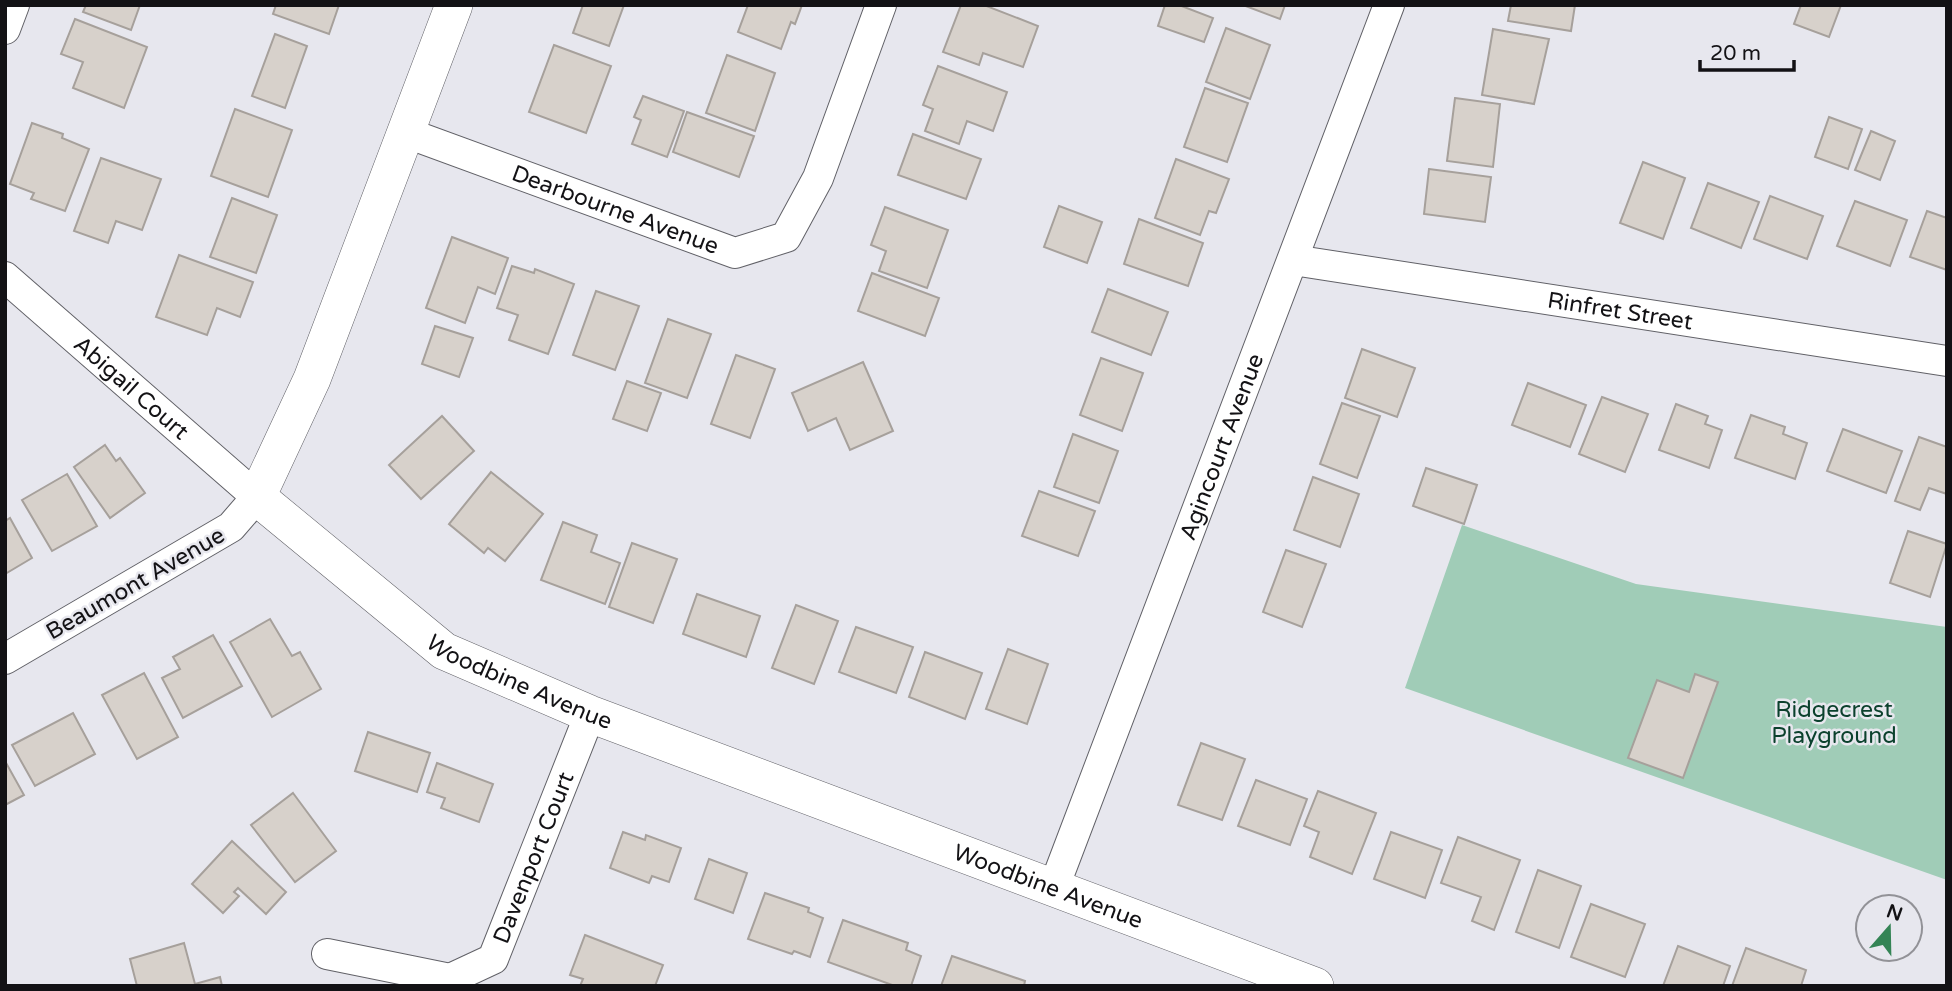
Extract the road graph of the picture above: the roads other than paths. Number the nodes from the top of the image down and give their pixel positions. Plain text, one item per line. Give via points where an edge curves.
1 (14, 5) edge
2 (454, 5) edge
3 (881, 5) edge
4 (1389, 5) edge
5 (5, 29) edge
6 (407, 134) junction
7 (1293, 260) junction
8 (5, 277) edge
9 (1947, 361) edge
10 (257, 497) junction
11 (5, 659) edge
12 (590, 714) junction
13 (1054, 887) junction
14 (327, 954) dead end
15 (1315, 986) edge

1 - 5 street
2 - 6 street
3 - 6 street, Dearbourne Avenue via 818,178 786,237 735,253
4 - 7 street, Agincourt Avenue
6 - 10 street via 312,379
7 - 9 street, Rinfret Street
7 - 13 street, Agincourt Avenue
8 - 10 street, Abigail Court
10 - 11 street, Beaumont Avenue via 231,527
10 - 12 street, Woodbine Avenue via 444,651
12 - 13 street, Woodbine Avenue
12 - 14 street, Davenport Court via 493,959 450,979
13 - 15 street, Woodbine Avenue

